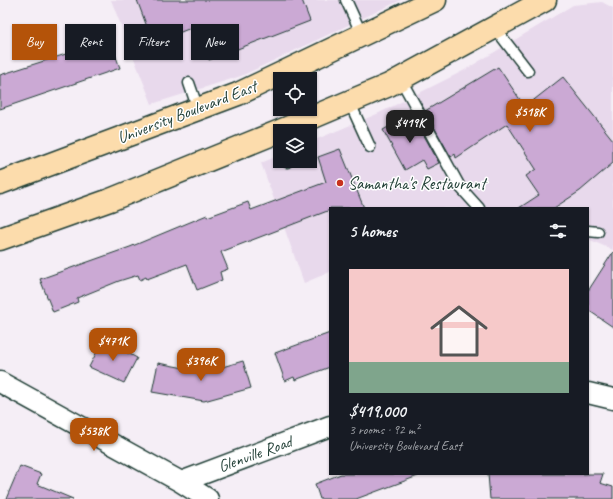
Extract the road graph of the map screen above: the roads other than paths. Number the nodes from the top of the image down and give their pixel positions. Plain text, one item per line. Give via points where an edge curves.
1 (346, 0) edge
2 (435, 0) edge
3 (545, 0) edge
4 (495, 28) junction
5 (362, 35) junction
6 (528, 71) dead end
7 (400, 78) junction
8 (189, 83) dead end
9 (349, 101) junction
10 (198, 109) junction
11 (300, 124) edge
12 (273, 136) edge
13 (370, 147) dead end
14 (0, 183) edge
15 (478, 207) edge
16 (589, 231) edge
17 (598, 232) dead end
18 (0, 240) edge
19 (0, 382) edge
20 (589, 393) edge
21 (613, 399) edge
22 (329, 426) edge
23 (181, 482) junction
24 (208, 499) edge

1 - 5 lane
2 - 5 main road, University Boulevard East
3 - 4 main road
4 - 6 lane
4 - 7 main road
5 - 10 main road, University Boulevard East via 238,94
7 - 9 main road
7 - 15 lane via 460,187
8 - 10 lane
9 - 11 main road
9 - 13 lane
10 - 14 main road, University Boulevard East
12 - 18 main road
16 - 17 lane
19 - 23 street
20 - 21 street
22 - 23 street, Glenville Road
23 - 24 street

